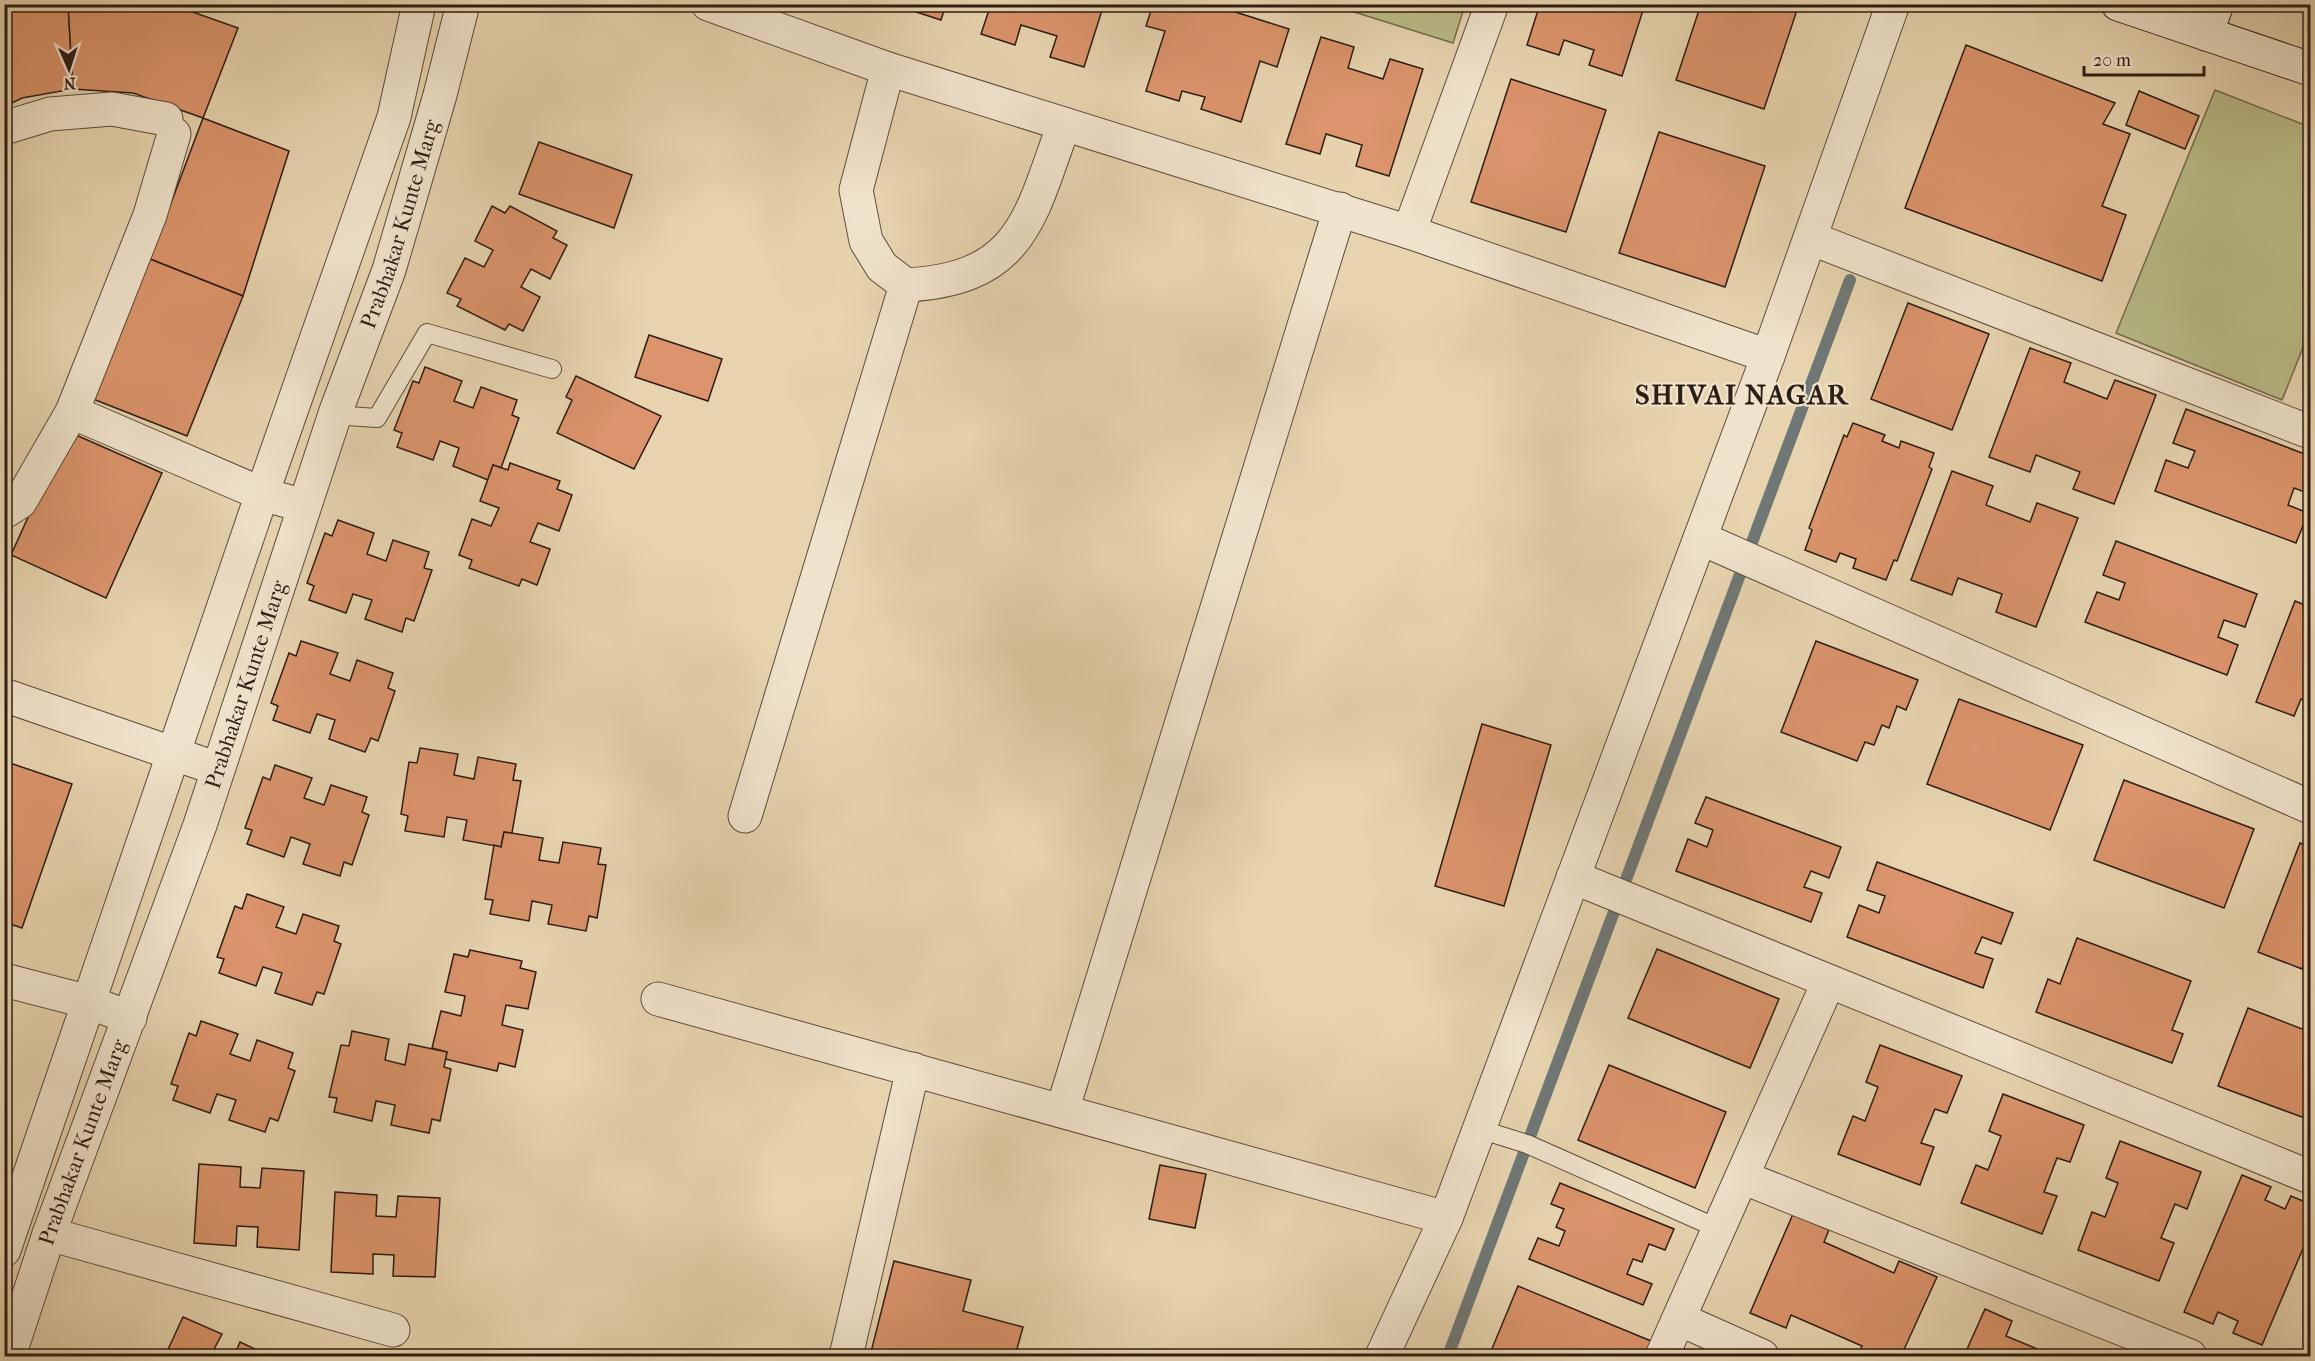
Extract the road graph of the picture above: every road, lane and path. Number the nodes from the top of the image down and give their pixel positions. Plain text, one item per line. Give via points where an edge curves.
1 (419, 4) edge
2 (463, 4) edge
3 (708, 4) edge
4 (1492, 4) edge
5 (1893, 4) edge
6 (2118, 4) edge
7 (2212, 19) edge
8 (888, 69) junction
9 (2310, 69) edge
10 (1064, 124) junction
11 (4, 128) edge
12 (1340, 209) junction
13 (1409, 232) junction
14 (1810, 238) junction
15 (906, 285) junction
16 (1768, 356) junction
17 (552, 369) dead end
18 (336, 411) junction
19 (72, 412) junction
20 (2310, 432) edge
21 (262, 494) junction
22 (304, 506) junction
23 (4, 512) edge
24 (1700, 538) junction
25 (4, 695) edge
26 (173, 752) junction
27 (218, 769) junction
28 (2310, 807) edge
29 (745, 816) dead end
30 (1574, 877) junction
31 (4, 980) edge
32 (1828, 983) junction
33 (658, 999) dead end
34 (89, 1002) junction
35 (130, 1018) junction
36 (913, 1069) junction
37 (1062, 1111) junction
38 (1479, 1129) junction
39 (1742, 1177) junction
40 (2310, 1177) edge
41 (1446, 1218) junction
42 (1719, 1229) junction
43 (49, 1234) junction
44 (4, 1250) edge
45 (1678, 1319) junction
46 (393, 1330) dead end
47 (9, 1356) edge
48 (846, 1356) edge
49 (1382, 1356) edge
50 (1662, 1356) edge
51 (1762, 1356) edge
52 (2190, 1356) edge

1 - 21 street, Prabhakar Kunte Marg via 394,117
2 - 18 street, Prabhakar Kunte Marg via 388,270
3 - 8 street
4 - 13 street
5 - 14 street
6 - 7 street
7 - 9 street
8 - 10 street
8 - 15 street via 856,190 866,241 882,267
10 - 12 street
10 - 15 street via 1029,218 1009,249 963,277 940,284
11 - 19 street via 50,114 112,109 170,127 150,215
12 - 13 street
12 - 37 street
13 - 16 street
14 - 16 street
14 - 20 street
15 - 29 street
16 - 24 street
17 - 18 lane via 427,333 377,418 347,416
18 - 22 street, Prabhakar Kunte Marg
19 - 21 street
19 - 23 street via 20,502
21 - 22 street
21 - 26 street, Prabhakar Kunte Marg
22 - 27 street, Prabhakar Kunte Marg
24 - 28 street
24 - 30 street
25 - 26 street
26 - 27 street
26 - 34 street, Prabhakar Kunte Marg
27 - 35 street, Prabhakar Kunte Marg
30 - 32 street
30 - 38 street
31 - 34 street
32 - 39 street
32 - 40 street
33 - 36 street
34 - 35 street
34 - 44 street, Prabhakar Kunte Marg
35 - 43 street, Prabhakar Kunte Marg
36 - 37 street
36 - 48 street
37 - 41 street
38 - 41 street
38 - 42 lane via 1527,1144
39 - 42 street
39 - 52 street
41 - 49 street
42 - 45 street
43 - 46 street
43 - 47 street, Prabhakar Kunte Marg
45 - 50 street
45 - 51 street

